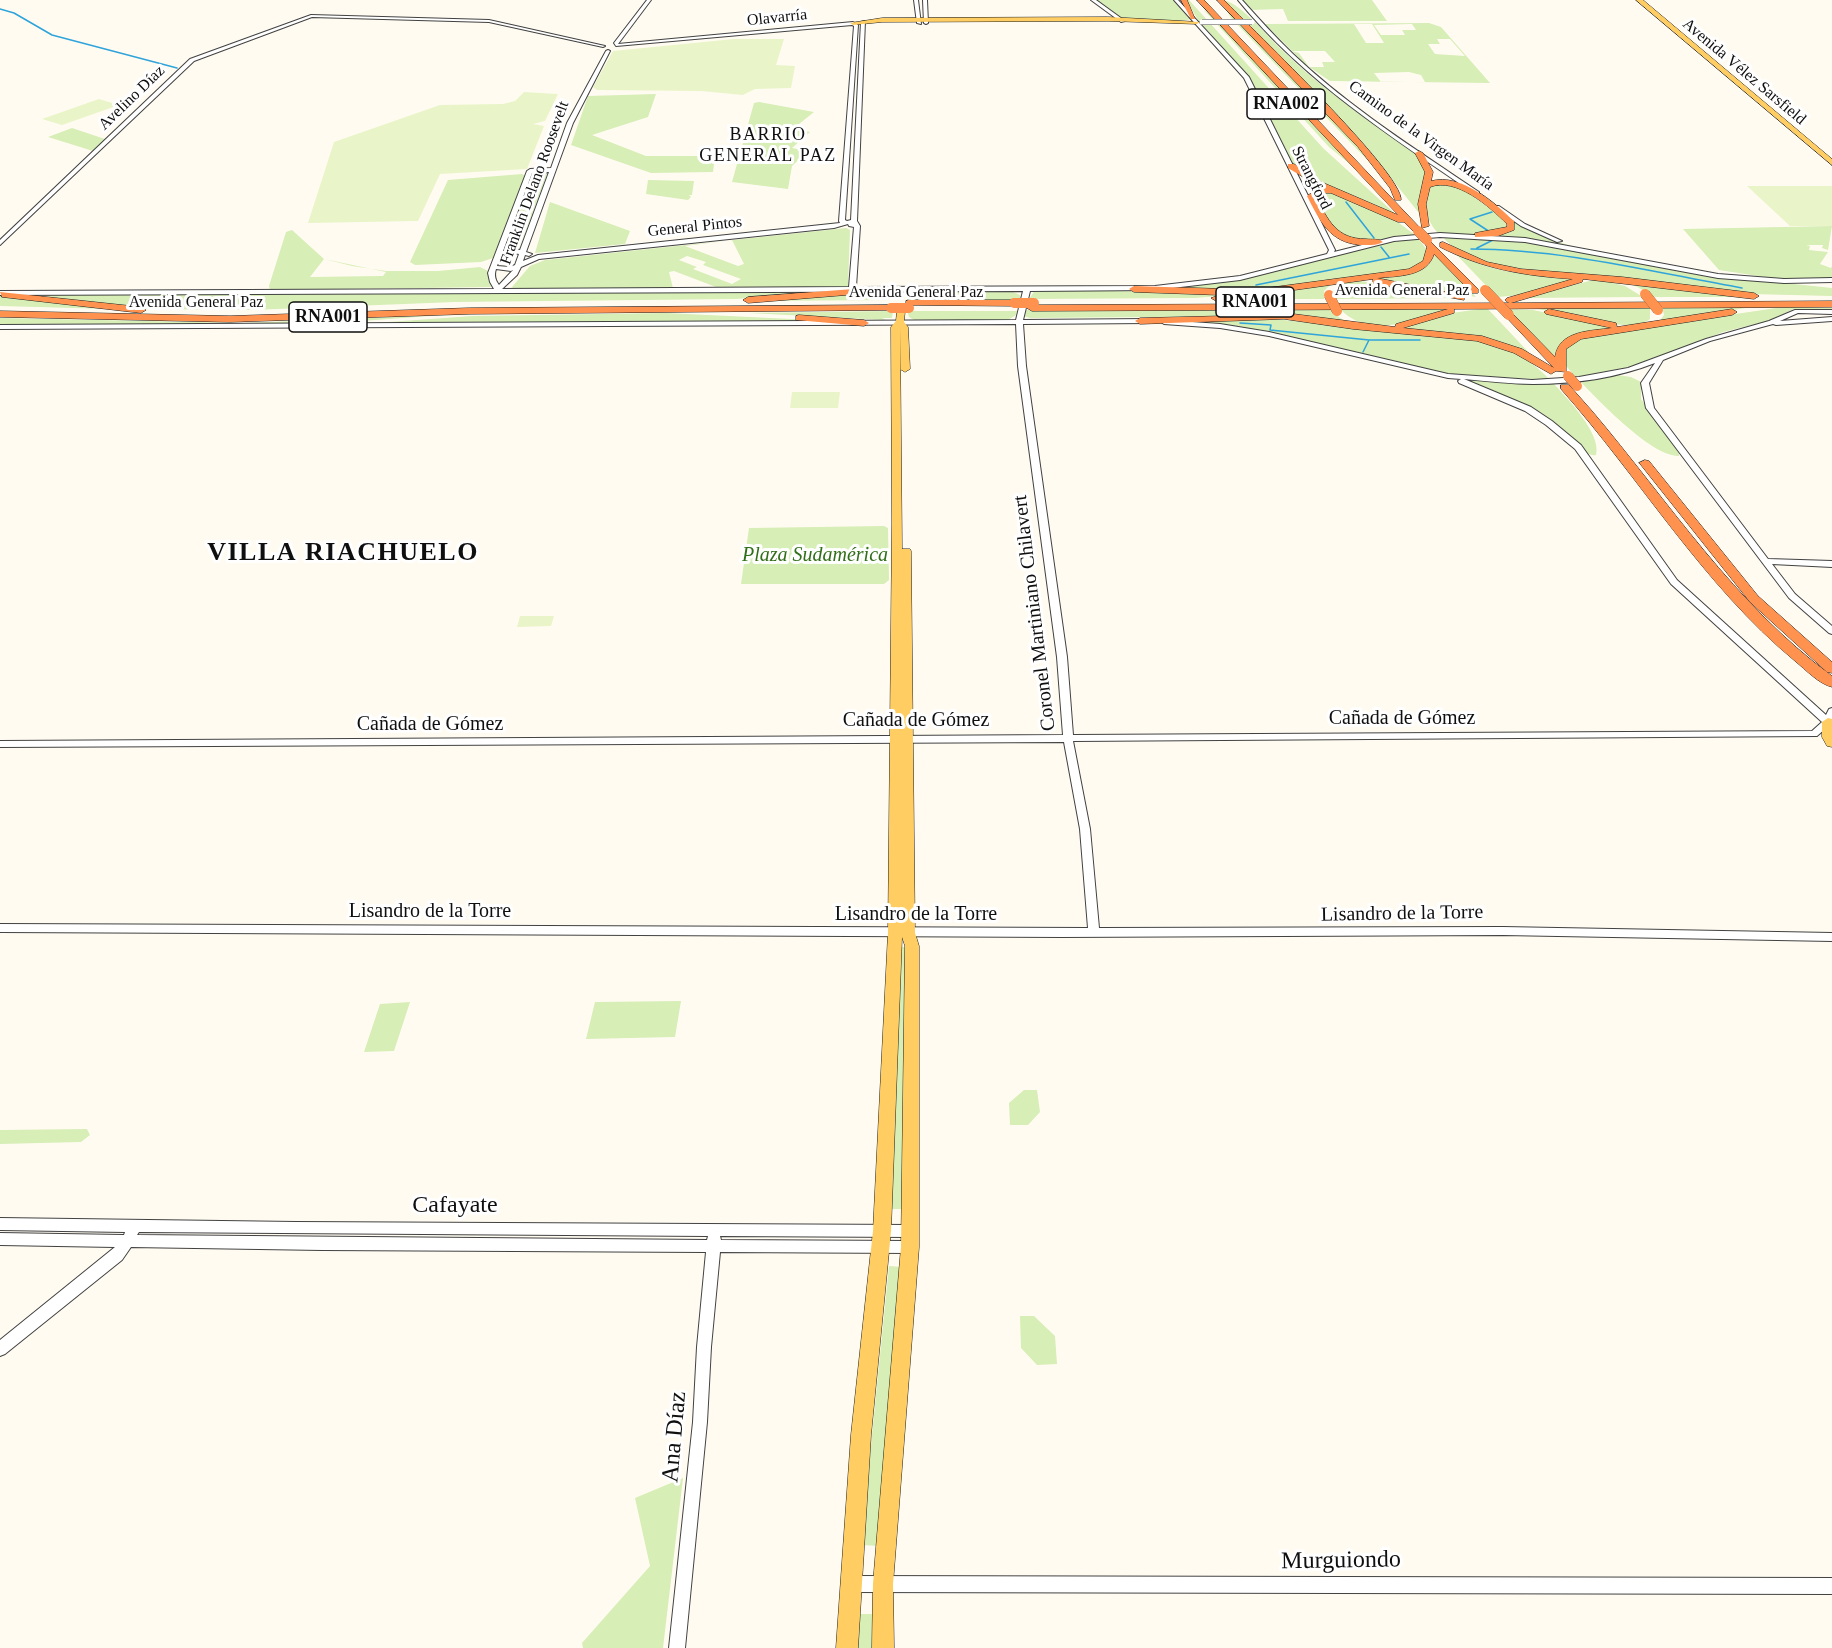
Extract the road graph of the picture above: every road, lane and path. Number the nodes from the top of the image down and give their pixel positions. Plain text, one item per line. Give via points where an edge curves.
1 (649, 0) edge
2 (916, 0) edge
3 (926, 0) edge
4 (1093, 0) edge
5 (1176, 0) edge
6 (1184, 0) edge
7 (1192, 0) edge
8 (1200, 0) edge
9 (1212, 0) edge
10 (1220, 0) edge
11 (1230, 0) edge
12 (1240, 0) edge
13 (1639, 0) edge
14 (1254, 20) junction
15 (1121, 21) junction
16 (1197, 21) junction
17 (922, 22) junction
18 (863, 23) junction
19 (854, 24) junction
20 (617, 45) junction
21 (603, 46) junction
22 (608, 51) junction
23 (1318, 139) dead end
24 (1326, 147) dead end
25 (1419, 153) junction
26 (1832, 164) edge
27 (1291, 166) junction
28 (553, 170) junction
29 (1426, 186) junction
30 (1338, 191) junction
31 (1309, 196) junction
32 (1398, 198) junction
33 (1387, 199) junction
34 (1514, 222) junction
35 (846, 223) junction
36 (855, 224) junction
37 (1422, 229) junction
38 (1328, 233) junction
39 (1478, 235) junction
40 (1379, 242) junction
41 (1435, 242) junction
42 (0, 243) edge
43 (523, 252) junction
44 (497, 254) junction
45 (1330, 255) junction
46 (538, 257) junction
47 (1611, 257) junction
48 (518, 265) junction
49 (493, 267) junction
50 (1597, 277) junction
51 (1608, 278) junction
52 (1350, 279) junction
53 (1832, 280) edge
54 (1784, 281) junction
55 (1832, 286) edge
56 (1027, 288) junction
57 (497, 289) junction
58 (1134, 289) junction
59 (852, 290) junction
60 (880, 290) junction
61 (902, 290) junction
62 (1280, 290) junction
63 (1, 293) edge
64 (1478, 297) junction
65 (1775, 299) junction
66 (1832, 299) edge
67 (1195, 304) junction
68 (1832, 304) edge
69 (660, 307) junction
70 (900, 308) junction
71 (1794, 308) junction
72 (0, 309) edge
73 (1506, 309) junction
74 (554, 310) junction
75 (1832, 312) edge
76 (0, 314) edge
77 (183, 314) junction
78 (1295, 318) junction
79 (1807, 319) junction
80 (1832, 319) edge
81 (1140, 321) junction
82 (1019, 322) junction
83 (864, 323) junction
84 (323, 325) junction
85 (1763, 325) junction
86 (0, 327) edge
87 (1641, 327) junction
88 (1378, 328) junction
89 (1662, 359) junction
90 (1614, 374) junction
91 (1448, 376) junction
92 (1563, 378) junction
93 (1646, 383) junction
94 (1766, 561) junction
95 (1832, 564) edge
96 (1832, 631) edge
97 (1832, 669) edge
98 (1832, 683) edge
99 (1830, 720) edge
100 (901, 739) junction
101 (1068, 739) junction
102 (0, 744) edge
103 (1832, 744) edge
104 (0, 928) edge
105 (901, 933) junction
106 (1094, 933) junction
107 (1832, 937) edge
108 (0, 1224) edge
109 (135, 1225) junction
110 (715, 1230) junction
111 (0, 1239) edge
112 (881, 1239) junction
113 (910, 1239) junction
114 (128, 1241) junction
115 (714, 1246) junction
116 (0, 1349) edge
117 (850, 1584) junction
118 (883, 1584) junction
119 (1832, 1586) edge
120 (677, 1648) edge
121 (847, 1648) edge
122 (883, 1648) edge

1 - 20 street
2 - 17 street
3 - 17 street
4 - 15 street
5 - 16 street, Strangford
6 - 16 highway
7 - 23 highway, RNA002
8 - 33 highway, RNA002
9 - 32 highway, RNA002
10 - 32 highway, RNA002 via 1361,145
11 - 14 highway
12 - 14 street, Camino de la Virgen María
13 - 26 main road, Avenida Vélez Sarsfield
14 - 16 street, Olavarría, bridge
14 - 25 street, Camino de la Virgen María via 1318,78
15 - 16 main road, Olavarría
15 - 17 main road, Olavarría
16 - 27 street, Strangford via 1246,77
17 - 18 main road, Olavarría
18 - 19 main road, Olavarría
18 - 36 street
19 - 20 street, Olavarría
19 - 35 street via 842,221
20 - 21 street
20 - 22 street
21 - 22 street
21 - 42 street, Avelino Díaz via 487,21 311,16 192,60
22 - 28 street, Franklin Delano Roosevelt via 580,99
24 - 33 highway, RNA002
25 - 29 highway via 1428,167
25 - 34 street, Camino de la Virgen María
27 - 30 highway via 1310,180
27 - 31 street, Strangford
28 - 43 street, Franklin Delano Roosevelt
28 - 44 street, Franklin Delano Roosevelt via 530,171
29 - 34 highway via 1441,181 1459,186
29 - 37 highway
30 - 31 highway via 1320,190
30 - 37 highway
31 - 38 highway
32 - 37 highway, RNA002
33 - 37 highway, RNA002
34 - 39 highway via 1504,231
34 - 47 street, Camino de la Virgen María
35 - 36 street
35 - 46 street, General Pintos
36 - 59 street
37 - 41 highway, RNA002, bridge
38 - 40 highway via 1348,241
38 - 45 street, Strangford
39 - 40 street, Avenida General Paz
39 - 47 street, Avenida General Paz
40 - 45 street, Avenida General Paz
41 - 50 highway via 1473,261 1503,270
41 - 52 highway via 1430,258 1419,268 1401,274
41 - 64 highway, RNA002
43 - 44 street, General Pintos
43 - 46 street, General Pintos
43 - 48 street, Franklin Delano Roosevelt
44 - 49 street, Franklin Delano Roosevelt
45 - 58 street, Avenida General Paz via 1240,278
46 - 48 street, General Pintos
47 - 54 street, Avenida General Paz via 1693,273
48 - 49 street, General Pintos via 504,270
48 - 57 street, Franklin Delano Roosevelt via 513,277
49 - 57 street, Franklin Delano Roosevelt via 491,278
50 - 51 highway
50 - 73 highway
51 - 65 highway
51 - 87 highway, bridge via 1633,286 1658,310 1656,319
52 - 62 highway
52 - 64 highway
52 - 88 highway, bridge via 1334,285 1329,295 1337,311 1356,324
53 - 54 street, Avenida General Paz
54 - 55 street, Avenida General Paz
56 - 58 street, Avenida General Paz
56 - 61 street, Avenida General Paz
56 - 82 street, Coronel Martiniano Chilavert
57 - 59 street, Avenida General Paz
57 - 63 street, Avenida General Paz
58 - 62 highway
59 - 60 street, Avenida General Paz
60 - 61 street, Avenida General Paz
60 - 69 highway
61 - 70 main road
62 - 67 highway
63 - 77 highway
64 - 67 highway, Avenida General Paz / RNA001
64 - 73 highway, Avenida General Paz / RNA001
64 - 73 highway, RNA002
64 - 88 highway via 1400,326
65 - 66 highway, Avenida General Paz / RNA001
65 - 73 highway, Avenida General Paz / RNA001
67 - 70 highway, Avenida General Paz / RNA001
67 - 78 highway
68 - 71 highway, Avenida General Paz / RNA001
69 - 70 highway, Avenida General Paz / RNA001
69 - 74 highway, Avenida General Paz / RNA001
69 - 77 highway, Avenida General Paz / RNA001 via 463,305
69 - 83 highway
70 - 82 street, Avenida General Paz
70 - 83 street, Avenida General Paz
70 - 100 main road via 904,327
71 - 73 highway, Avenida General Paz / RNA001
71 - 75 street, Avenida General Paz
71 - 79 street via 1796,317
71 - 85 street, Avenida General Paz
71 - 87 highway via 1725,313
72 - 77 highway, Avenida General Paz / RNA001
73 - 87 highway
73 - 92 highway, RNA002
74 - 76 highway, Avenida General Paz / RNA001 via 230,320
74 - 84 highway
78 - 81 highway
78 - 88 highway
79 - 80 street, Avenida General Paz
79 - 85 street, Avenida General Paz
81 - 82 street, Avenida General Paz
81 - 91 street, Avenida General Paz via 1269,334
82 - 101 street, Coronel Martiniano Chilavert via 1062,657
83 - 84 street, Avenida General Paz
84 - 86 street, Avenida General Paz
85 - 89 street, Avenida General Paz via 1708,340
87 - 92 highway via 1568,340 1558,357
88 - 92 highway via 1478,338 1518,351
89 - 90 street, Avenida General Paz
89 - 93 street
90 - 91 street, Avenida General Paz via 1532,382
90 - 93 street
91 - 99 street via 1528,409 1578,447 1674,582
92 - 97 highway via 1643,461 1754,599
92 - 98 highway via 1741,602
93 - 94 street via 1650,408
94 - 95 street
94 - 96 street via 1792,596
99 - 101 street, Cañada de Gómez via 1814,734
99 - 103 main road via 1828,737
100 - 101 street, Cañada de Gómez
100 - 102 street, Cañada de Gómez
100 - 105 main road
101 - 106 street, Coronel Martiniano Chilavert via 1085,829
104 - 105 street, Lisandro de la Torre
105 - 106 street, Lisandro de la Torre
105 - 112 main road
105 - 113 main road via 912,946
106 - 107 street, Lisandro de la Torre via 1503,931
108 - 109 street, Cafayate
109 - 110 street, Cafayate
109 - 114 street
110 - 112 street, Cafayate
110 - 115 street, Ana Díaz
111 - 114 street, Cafayate
112 - 113 street, Cafayate
112 - 115 street, Cafayate
112 - 117 main road
113 - 118 main road
114 - 115 street, Cafayate
114 - 116 street via 117,1256
115 - 120 street, Ana Díaz
117 - 118 street, Murguiondo
117 - 121 main road
118 - 119 street, Murguiondo
118 - 122 main road

